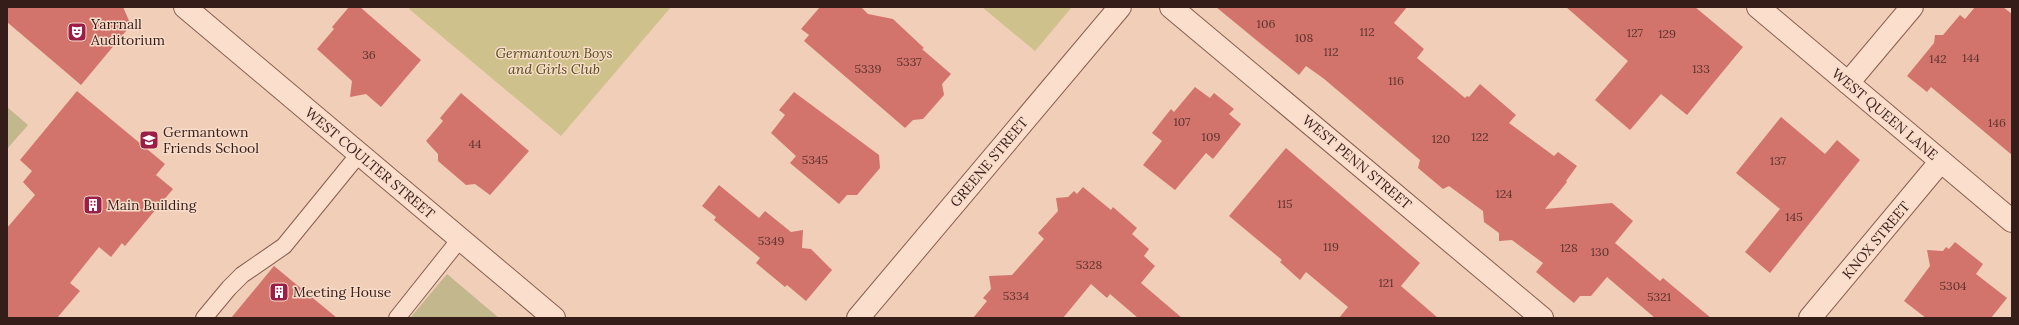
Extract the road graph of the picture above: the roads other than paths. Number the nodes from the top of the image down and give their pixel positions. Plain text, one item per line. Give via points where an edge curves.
1 (185, 7) edge
2 (1120, 7) edge
3 (1172, 7) edge
4 (1758, 7) edge
5 (1912, 7) edge
6 (1848, 83) junction
7 (359, 154) junction
8 (1941, 161) junction
9 (2012, 221) edge
10 (460, 238) junction
11 (204, 318) edge
12 (398, 318) edge
13 (554, 318) edge
14 (858, 318) edge
15 (1542, 318) edge
16 (1810, 318) edge

1 - 7 street, WEST COULTER STREET
2 - 14 street, GREENE STREET
3 - 15 street, WEST PENN STREET
4 - 6 street, WEST QUEEN LANE
5 - 6 street
6 - 8 street, WEST QUEEN LANE
7 - 10 street, WEST COULTER STREET
7 - 11 lane via 284,246 242,274
8 - 9 street, WEST QUEEN LANE
8 - 16 street, KNOX STREET
10 - 12 lane
10 - 13 street, WEST COULTER STREET

